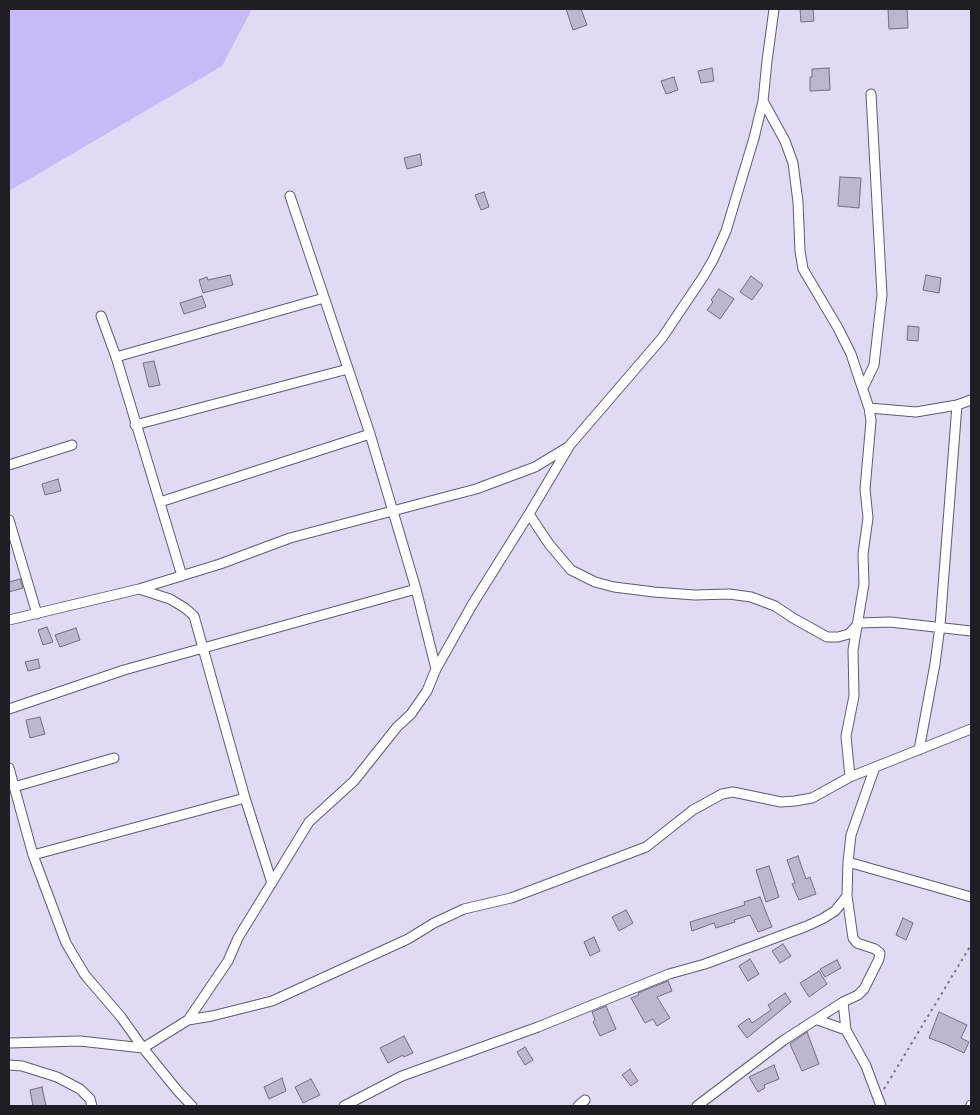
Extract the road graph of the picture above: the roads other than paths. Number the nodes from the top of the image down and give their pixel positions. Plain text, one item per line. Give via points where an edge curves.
1 (774, 9) edge
2 (871, 94) dead end
3 (764, 101) junction
4 (290, 196) dead end
5 (324, 298) junction
6 (101, 316) dead end
7 (116, 357) junction
8 (348, 369) junction
9 (863, 388) junction
10 (971, 400) edge
11 (957, 405) junction
12 (869, 408) junction
13 (135, 424) junction
14 (370, 434) junction
15 (72, 445) dead end
16 (570, 445) junction
17 (9, 465) edge
18 (160, 502) junction
19 (392, 512) junction
20 (529, 514) junction
21 (9, 520) edge
22 (182, 576) junction
23 (139, 589) junction
24 (416, 589) junction
25 (37, 614) junction
26 (9, 620) edge
27 (859, 623) junction
28 (940, 626) junction
29 (971, 631) edge
30 (204, 648) junction
31 (436, 669) junction
32 (9, 709) edge
33 (971, 729) edge
34 (919, 750) junction
35 (114, 758) dead end
36 (9, 768) edge
37 (875, 768) junction
38 (850, 777) junction
39 (14, 787) junction
40 (245, 798) junction
41 (34, 855) junction
42 (848, 862) junction
43 (272, 883) junction
44 (847, 896) junction
45 (971, 898) edge
46 (842, 1002) junction
47 (188, 1020) junction
48 (818, 1020) junction
49 (846, 1030) junction
50 (9, 1043) edge
51 (142, 1048) junction
52 (9, 1065) edge
53 (880, 1102) edge
54 (92, 1106) edge
55 (192, 1106) edge
56 (344, 1106) edge
57 (698, 1106) edge

1 - 3 street
2 - 9 street via 882,295 874,365
3 - 9 street via 785,141 792,163 803,269 838,328
3 - 16 street via 732,214 713,260 662,338
4 - 5 street
5 - 7 street
5 - 8 street
6 - 7 street
7 - 13 street
8 - 13 street
8 - 14 street
9 - 12 street
10 - 11 street
11 - 12 street via 916,412
11 - 28 street
12 - 27 street via 870,439 865,489 868,518
13 - 18 street
14 - 18 street
14 - 19 street
15 - 17 street
16 - 19 street via 536,467 476,489
16 - 20 street
18 - 22 street
19 - 22 street via 290,538
19 - 24 street
20 - 27 street via 548,544 571,570 595,582 654,592 751,597 776,606 827,636 849,634
20 - 31 street
21 - 25 street
22 - 23 street
23 - 25 street
23 - 30 street via 170,600 190,612
24 - 30 street
24 - 31 street
25 - 26 street
27 - 28 street
27 - 38 street via 854,650 854,696 846,736
28 - 29 street
28 - 34 street
30 - 32 street via 68,687
30 - 40 street
31 - 43 street via 412,714 397,727 354,782 309,822
33 - 34 street
34 - 37 street
35 - 39 street
36 - 39 street
37 - 38 street
37 - 42 street via 851,835
38 - 47 street via 812,798 795,801 780,802 732,792 722,794 693,810 646,847 511,898 464,909 408,939 272,1001
39 - 41 street
40 - 41 street
40 - 43 street
41 - 51 street via 66,943 85,975
42 - 44 street
42 - 45 street
43 - 47 street via 238,938 228,961
44 - 46 street via 853,938 880,954 864,989
44 - 56 street via 835,911 822,920 705,964 669,974 402,1076
46 - 48 street
46 - 49 street
47 - 51 street
48 - 49 street
48 - 57 street via 784,1040
49 - 53 street via 866,1066
50 - 51 street via 80,1041
51 - 55 street
52 - 54 street via 57,1076 80,1089

